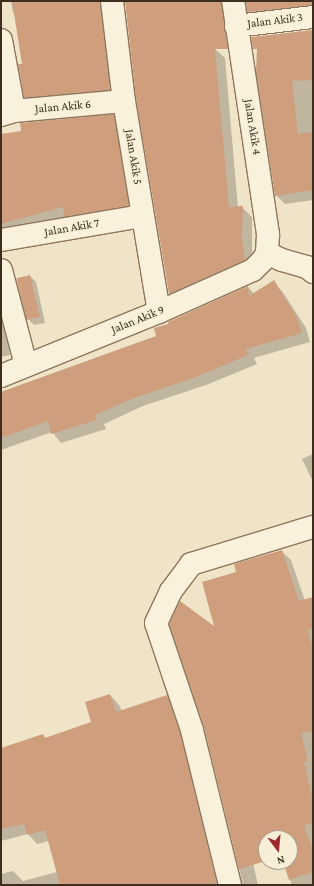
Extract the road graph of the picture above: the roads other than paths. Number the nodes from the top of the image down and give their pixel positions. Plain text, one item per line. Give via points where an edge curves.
1 (112, 1) edge
2 (233, 1) edge
3 (313, 17) edge
4 (236, 26) junction
5 (1, 40) edge
6 (124, 101) junction
7 (7, 113) edge
8 (142, 216) junction
9 (1, 240) edge
10 (267, 253) junction
11 (1, 270) edge
12 (313, 272) edge
13 (159, 312) junction
14 (26, 365) junction
15 (1, 376) edge
16 (313, 527) edge
17 (230, 885) edge

1 - 6 street, Jalan Akik 5
2 - 4 street, Jalan Akik 4
3 - 4 street, Jalan Akik 3
4 - 10 street, Jalan Akik 4 via 268,234
5 - 7 street
6 - 7 street, Jalan Akik 6
6 - 8 street, Jalan Akik 5
8 - 9 street, Jalan Akik 7
8 - 13 street, Jalan Akik 5
10 - 12 street via 307,267
10 - 13 street, Jalan Akik 9 via 253,270
11 - 14 street
13 - 14 street, Jalan Akik 9
14 - 15 street, Jalan Akik 9
16 - 17 street via 191,564 170,591 156,623 192,730

